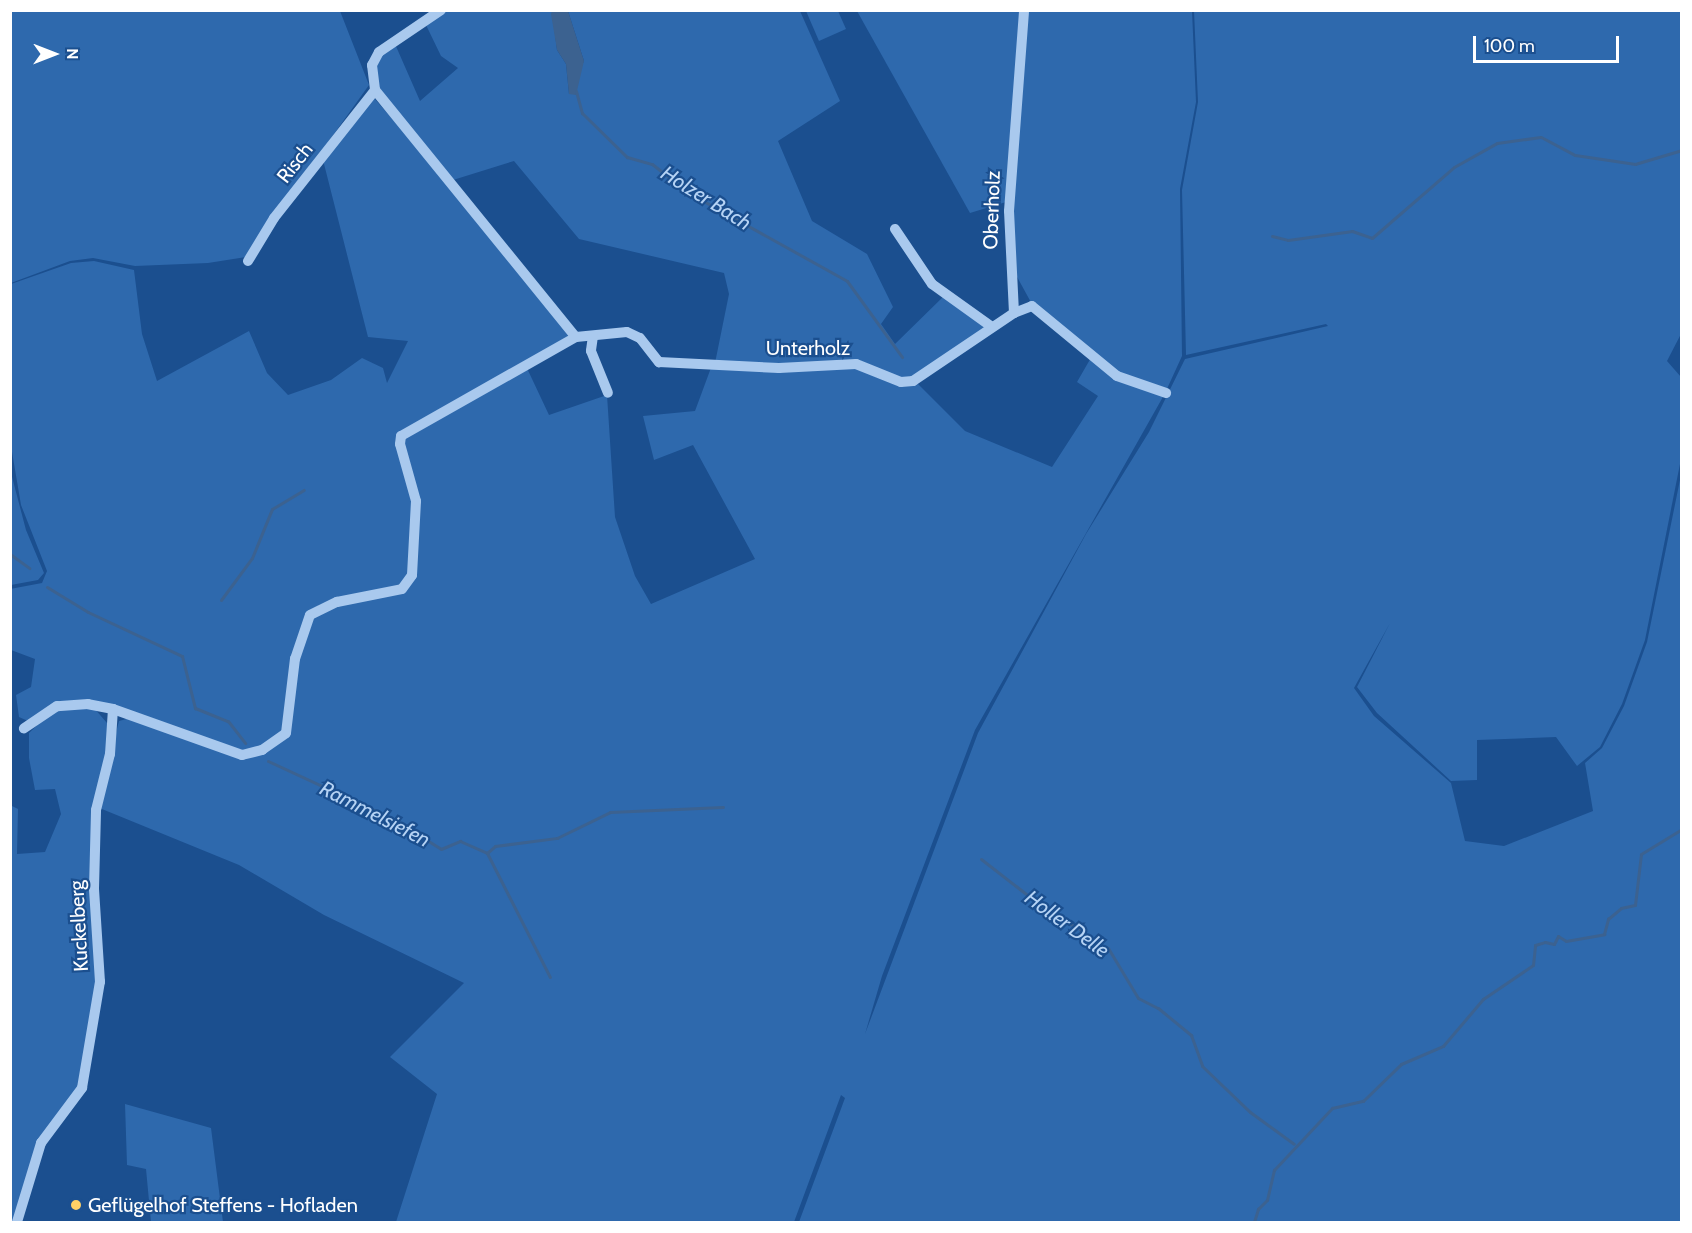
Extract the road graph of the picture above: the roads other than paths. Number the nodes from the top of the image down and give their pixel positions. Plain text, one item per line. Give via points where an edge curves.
1 (441, 10) edge
2 (1024, 10) edge
3 (375, 90) junction
4 (895, 229) dead end
5 (248, 261) dead end
6 (1014, 313) junction
7 (992, 327) junction
8 (592, 336) junction
9 (576, 337) junction
10 (608, 393) dead end
11 (1166, 393) dead end
12 (113, 709) junction
13 (24, 728) dead end
14 (17, 1222) edge

1 - 3 street via 379,52 372,65
2 - 6 street, Oberholz via 1009,211 1008,265
3 - 5 street, Risch via 274,218
3 - 9 street
4 - 7 street via 932,284
6 - 7 street, Unterholz
6 - 11 street via 1032,306 1126,381
7 - 8 street, Unterholz via 913,381 901,382 856,364 779,368 659,362 640,338 627,332
8 - 9 street, Unterholz
8 - 10 street via 591,351
9 - 12 street via 401,436 416,501 412,575 402,589 337,602 310,615 295,659 286,733 262,750 242,756
12 - 13 street via 88,704 57,706
12 - 14 street, Kuckelberg via 110,754 96,810 94,888 99,982 82,1088 41,1143

